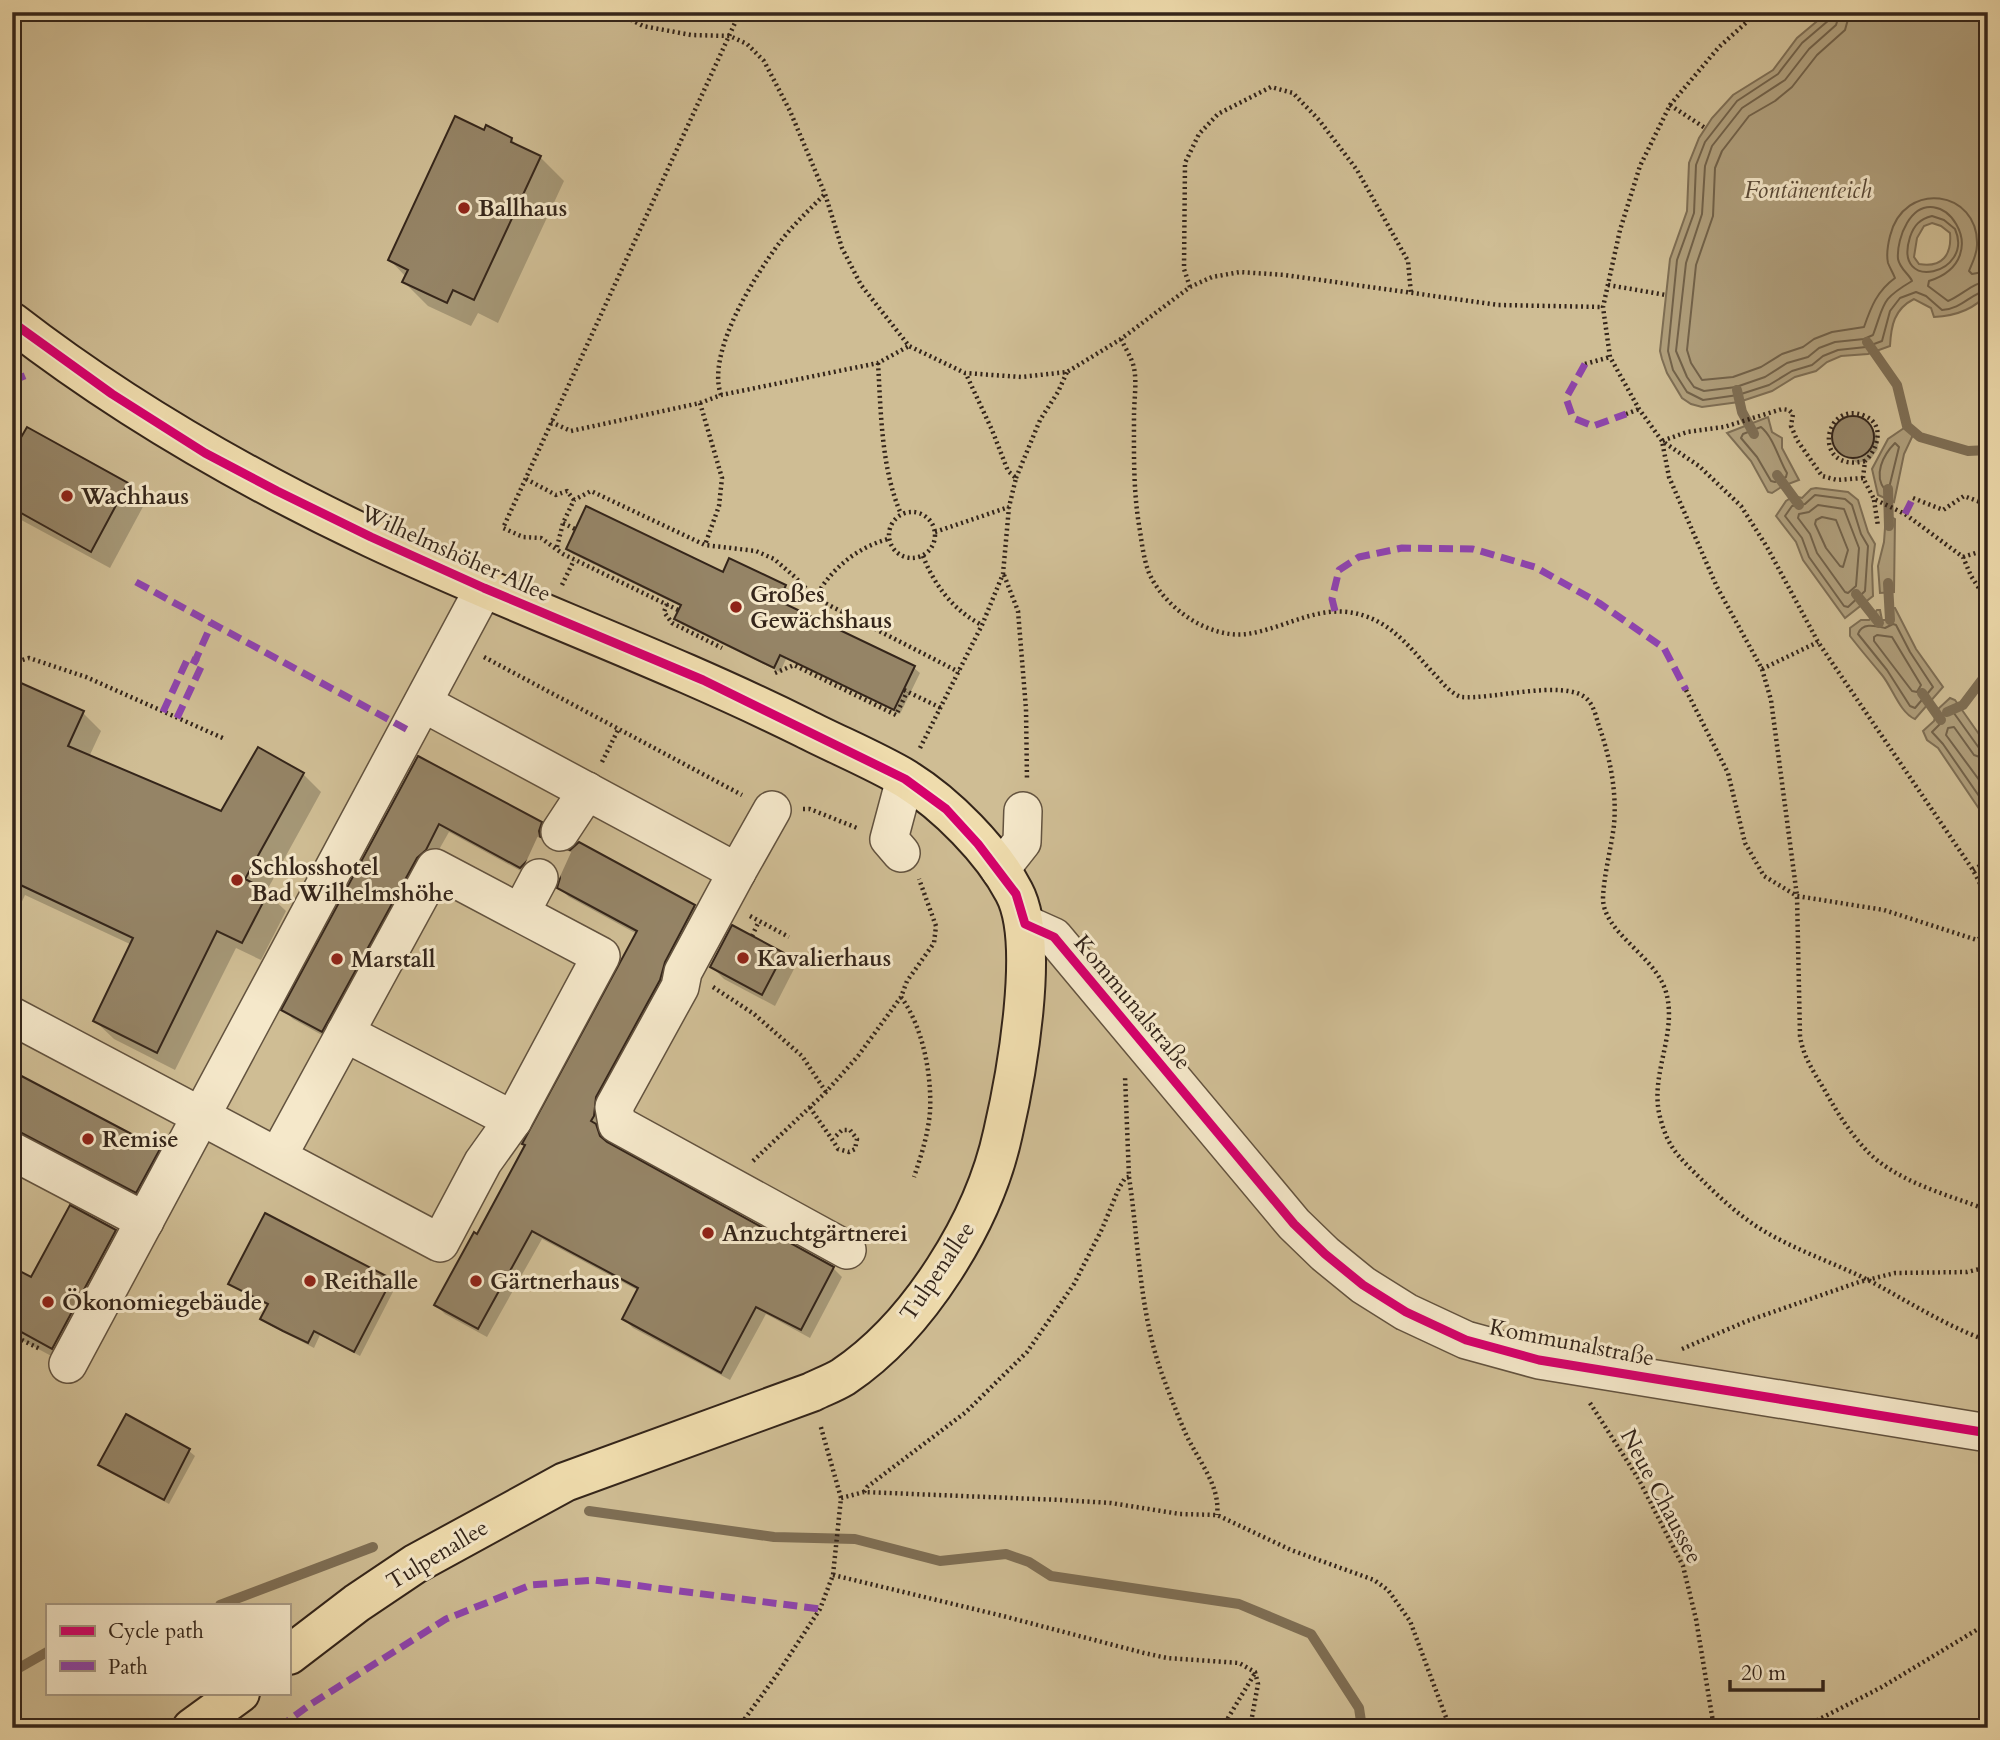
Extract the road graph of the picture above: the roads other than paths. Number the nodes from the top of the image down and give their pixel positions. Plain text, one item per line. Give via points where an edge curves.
1 (12, 322) edge
2 (484, 589) junction
3 (423, 703) junction
4 (905, 779) junction
5 (587, 791) junction
6 (759, 804) road end
7 (1023, 811) road end
8 (561, 832) tunnel mouth
9 (895, 846) road end
10 (1000, 870) junction
11 (539, 878) tunnel mouth
12 (729, 886) junction
13 (521, 912) junction
14 (1025, 924) junction
15 (12, 1016) edge
16 (345, 1033) junction
17 (202, 1115) junction
18 (513, 1120) junction
19 (12, 1151) edge
20 (278, 1156) junction
21 (145, 1221) junction
22 (847, 1250) dead end
23 (68, 1364) dead end
24 (1988, 1433) edge
25 (290, 1654) edge
26 (239, 1694) edge
27 (192, 1728) edge

1 - 2 main road, Wilhelmshöher Allee via 205,453
2 - 3 lane
2 - 4 main road, Wilhelmshöher Allee via 703,680
3 - 5 lane
3 - 17 lane
4 - 9 lane
4 - 10 main road, Tulpenallee via 946,809
5 - 8 lane
5 - 12 lane
6 - 12 lane
7 - 10 lane via 1022,842
10 - 14 main road, Tulpenallee via 1016,894
11 - 13 lane
12 - 22 lane via 614,1107 617,1124
13 - 16 lane via 435,868
13 - 18 lane via 601,956
14 - 24 lane, Kommunalstraße via 1054,937 1294,1224 1363,1285 1406,1312 1466,1340 1539,1360
14 - 25 main road, Tulpenallee via 1014,1083 998,1158 961,1240 907,1320 840,1379 565,1482 415,1564
15 - 17 lane
16 - 18 lane
16 - 20 lane
17 - 20 lane
17 - 21 lane
18 - 20 lane via 483,1162 440,1243
19 - 21 lane
21 - 23 lane
26 - 27 main road

